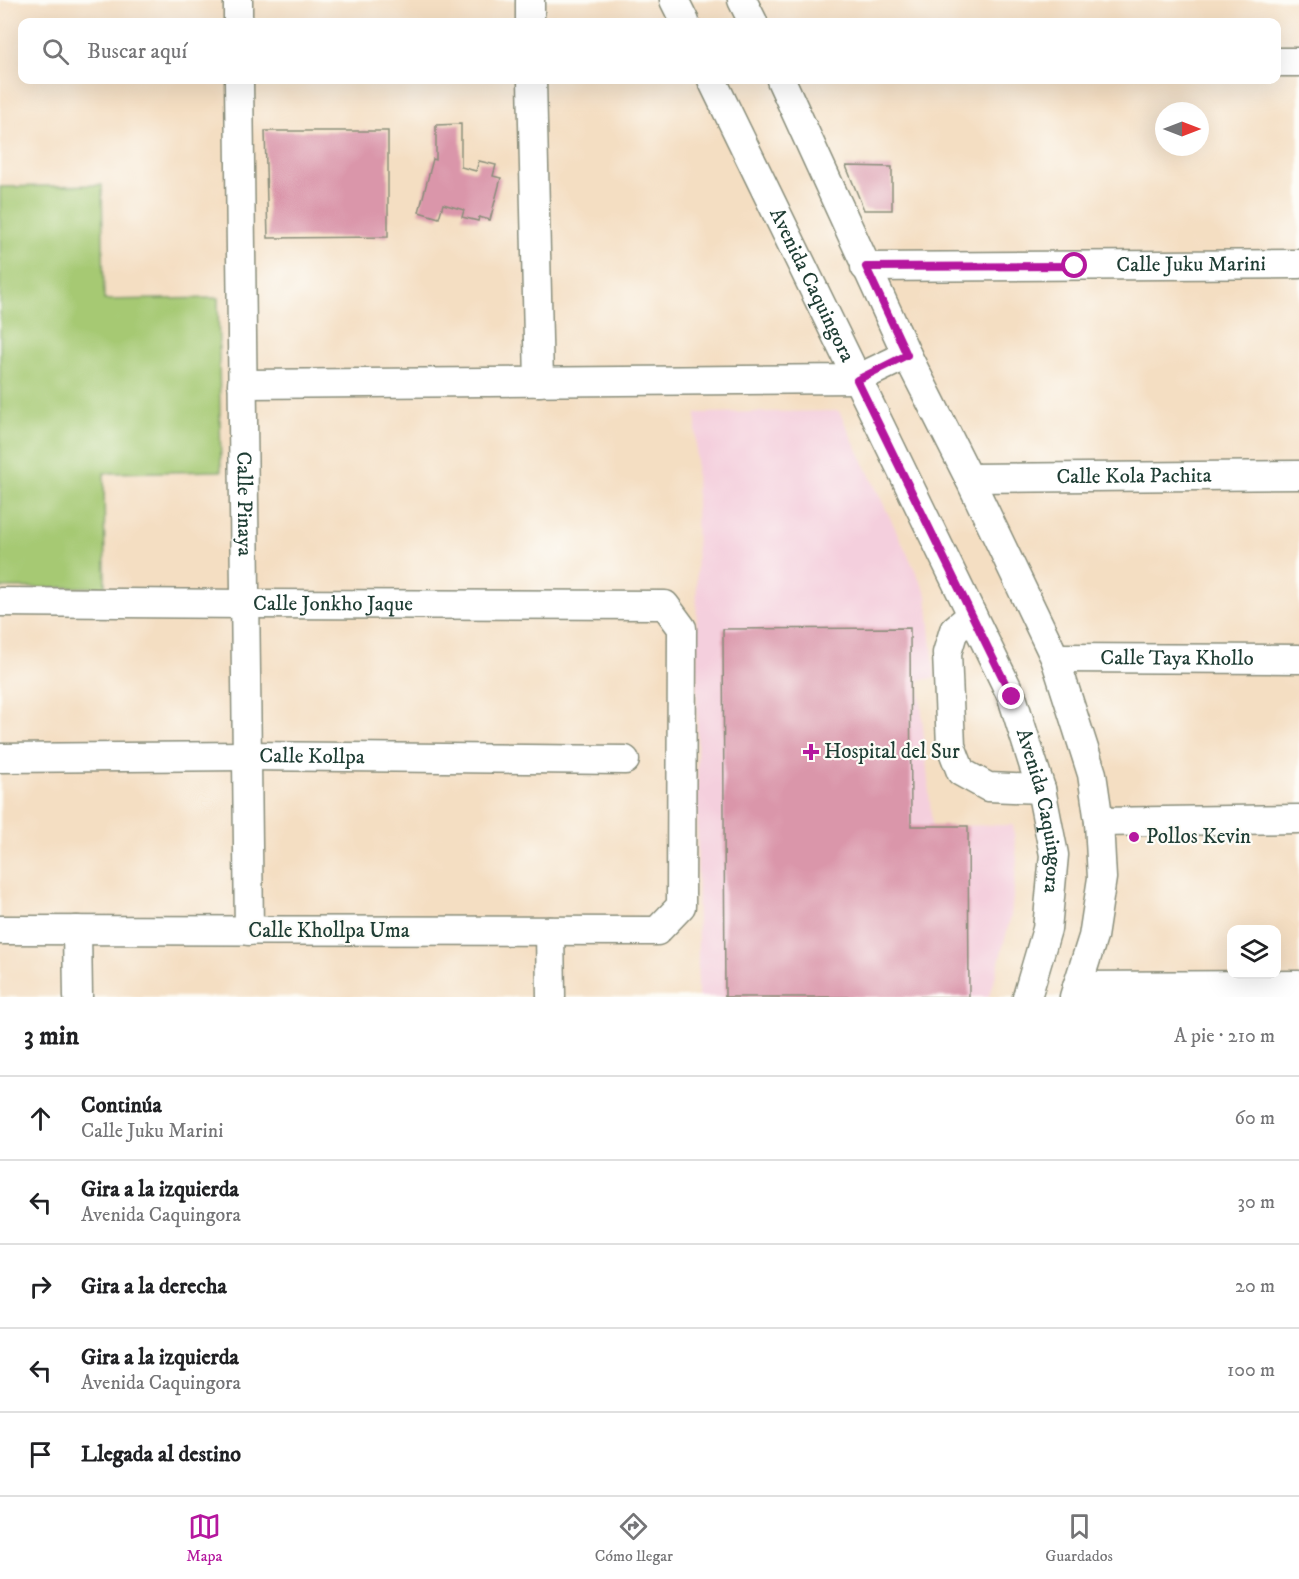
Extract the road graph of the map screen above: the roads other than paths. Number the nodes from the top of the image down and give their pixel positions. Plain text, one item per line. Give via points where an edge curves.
1 (238, 0) edge
2 (530, 0) edge
3 (674, 0) edge
4 (742, 0) edge
5 (238, 18) edge
6 (530, 18) edge
7 (683, 18) edge
8 (751, 18) edge
9 (1281, 62) edge
10 (1299, 62) edge
11 (239, 84) edge
12 (532, 84) edge
13 (714, 84) edge
14 (783, 84) edge
15 (1299, 264) edge
16 (866, 267) junction
17 (907, 355) junction
18 (857, 380) junction
19 (539, 382) junction
20 (242, 384) junction
21 (1299, 475) edge
22 (969, 478) junction
23 (0, 602) edge
24 (245, 604) junction
25 (972, 615) junction
26 (1055, 658) junction
27 (1299, 659) edge
28 (247, 756) junction
29 (0, 758) edge
30 (625, 760) dead end
31 (1041, 789) junction
32 (1299, 819) edge
33 (1099, 822) junction
34 (0, 930) edge
35 (77, 930) junction
36 (249, 930) junction
37 (550, 930) junction
38 (657, 930) joint
39 (1299, 985) edge
40 (1075, 992) edge
41 (78, 997) edge
42 (551, 997) edge
43 (1027, 997) edge

1 - 5 street
2 - 6 street
3 - 7 street
4 - 8 street
9 - 10 street
11 - 20 street, Calle Pinaya
12 - 19 street
13 - 18 street, Avenida Caquingora
14 - 16 street
15 - 16 street, Calle Juku Marini
16 - 17 street
17 - 18 street
17 - 22 street
18 - 19 street
18 - 25 street, Avenida Caquingora
19 - 20 street
20 - 24 street, Calle Pinaya
21 - 22 street, Calle Kola Pachita
22 - 26 street
23 - 24 street, Calle Jonkho Jaque
24 - 28 street, Calle Pinaya
24 - 38 street, Calle Jonkho Jaque via 665,605 682,628 681,906
25 - 31 street, Avenida Caquingora via 1012,697
25 - 31 street via 954,630 947,654 951,746 961,772 988,787
26 - 27 street, Calle Taya Khollo
26 - 33 street via 1092,774
28 - 29 street, Calle Kollpa
28 - 30 street, Calle Kollpa
28 - 36 street, Calle Pinaya
31 - 43 street, Avenida Caquingora via 1054,855 1047,929
32 - 33 street
33 - 40 street via 1102,878 1093,937
34 - 35 street, Calle Khollpa Uma
35 - 36 street, Calle Khollpa Uma
35 - 41 street
36 - 37 street, Calle Khollpa Uma
37 - 38 street, Calle Khollpa Uma
37 - 42 street
39 - 40 street

